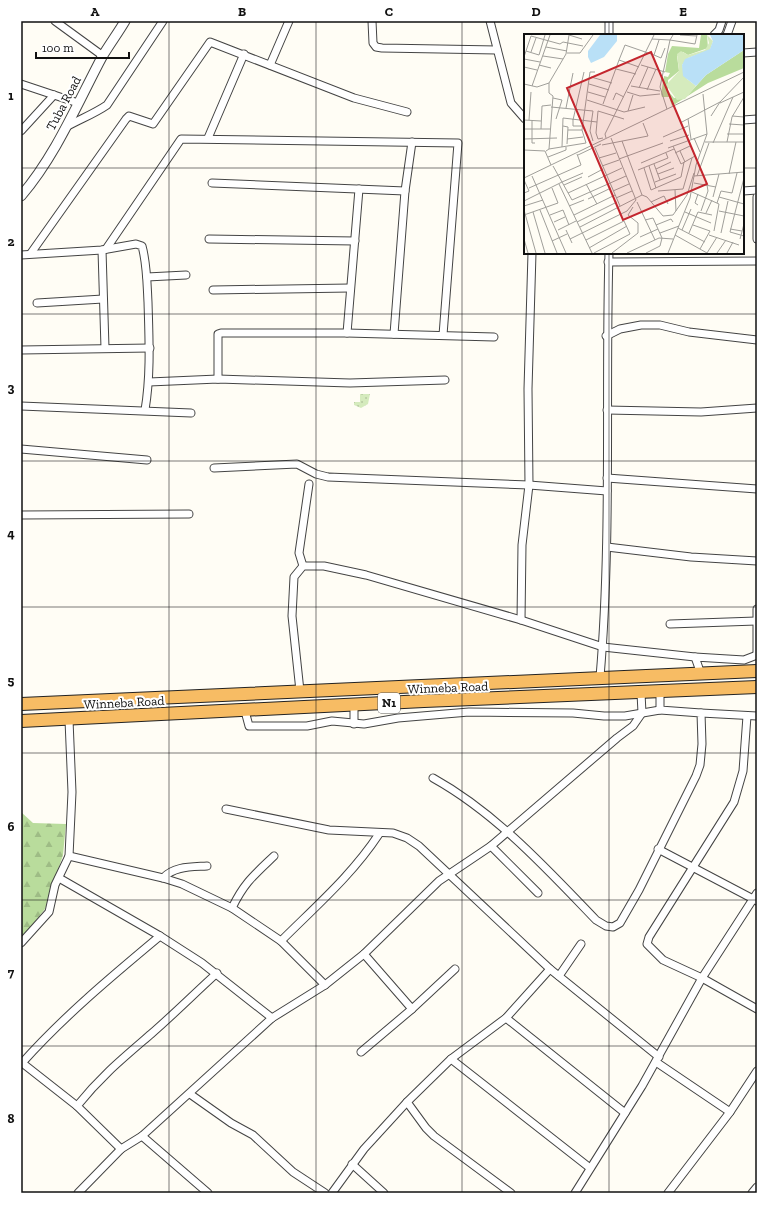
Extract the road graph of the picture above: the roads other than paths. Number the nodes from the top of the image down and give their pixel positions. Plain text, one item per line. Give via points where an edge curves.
1 (56, 21) edge
2 (125, 21) edge
3 (163, 21) edge
4 (289, 21) edge
5 (372, 21) edge
6 (490, 21) edge
7 (609, 21) edge
8 (722, 21) edge
9 (732, 21) edge
10 (609, 34) edge
11 (715, 34) edge
12 (727, 34) edge
13 (497, 50) junction
14 (757, 52) edge
15 (744, 53) edge
16 (244, 54) junction
17 (103, 56) junction
18 (270, 65) junction
19 (21, 84) edge
20 (54, 95) junction
21 (78, 103) junction
22 (406, 112) dead end
23 (524, 118) edge
24 (757, 119) edge
25 (744, 120) edge
26 (66, 127) junction
27 (21, 131) edge
28 (208, 138) junction
29 (412, 142) junction
30 (212, 183) dead end
31 (359, 189) junction
32 (744, 190) edge
33 (757, 190) edge
34 (405, 191) junction
35 (21, 196) edge
36 (757, 197) edge
37 (757, 221) edge
38 (209, 239) dead end
39 (757, 239) edge
40 (355, 240) junction
41 (104, 249) junction
42 (31, 253) junction
43 (532, 254) edge
44 (609, 254) edge
45 (21, 255) edge
46 (757, 261) edge
47 (608, 262) junction
48 (186, 275) dead end
49 (147, 278) junction
50 (350, 288) junction
51 (213, 290) dead end
52 (103, 299) junction
53 (37, 303) dead end
54 (347, 333) junction
55 (394, 334) junction
56 (443, 335) junction
57 (606, 336) junction
58 (494, 337) dead end
59 (757, 340) edge
60 (105, 348) junction
61 (150, 348) junction
62 (21, 350) edge
63 (218, 379) junction
64 (445, 380) dead end
65 (149, 382) junction
66 (21, 406) edge
67 (757, 408) edge
68 (145, 410) junction
69 (607, 410) junction
70 (191, 413) dead end
71 (21, 449) edge
72 (147, 460) dead end
73 (214, 468) dead end
74 (607, 478) junction
75 (309, 484) dead end
76 (529, 485) junction
77 (757, 489) edge
78 (607, 491) junction
79 (189, 514) dead end
80 (21, 515) edge
81 (607, 547) junction
82 (757, 561) edge
83 (303, 566) junction
84 (757, 609) edge
85 (520, 620) junction
86 (756, 621) junction
87 (670, 624) dead end
88 (603, 647) junction
89 (757, 654) edge
90 (694, 657) junction
91 (757, 671) edge
92 (701, 674) junction
93 (600, 677) junction
94 (757, 687) edge
95 (300, 691) junction
96 (641, 693) junction
97 (660, 693) junction
98 (468, 700) junction
99 (21, 704) edge
100 (354, 706) junction
101 (660, 710) junction
102 (245, 711) junction
103 (469, 712) junction
104 (642, 713) junction
105 (701, 713) junction
106 (747, 716) junction
107 (757, 716) edge
108 (68, 720) junction
109 (21, 721) edge
110 (354, 724) junction
111 (433, 778) dead end
112 (226, 809) dead end
113 (506, 832) junction
114 (379, 834) junction
115 (491, 846) junction
116 (658, 849) junction
117 (70, 856) junction
118 (274, 856) dead end
119 (206, 866) dead end
120 (694, 868) junction
121 (449, 874) junction
122 (60, 878) junction
123 (163, 878) junction
124 (538, 893) dead end
125 (756, 898) edge
126 (232, 908) junction
127 (160, 936) junction
128 (281, 941) junction
129 (21, 943) edge
130 (581, 944) dead end
131 (364, 954) junction
132 (455, 969) dead end
133 (550, 969) junction
134 (217, 973) junction
135 (559, 976) junction
136 (702, 978) junction
137 (325, 985) junction
138 (412, 1009) junction
139 (757, 1009) edge
140 (272, 1018) junction
141 (506, 1018) junction
142 (361, 1052) dead end
143 (451, 1059) junction
144 (657, 1059) junction
145 (22, 1063) edge
146 (757, 1071) edge
147 (190, 1094) junction
148 (407, 1102) junction
149 (77, 1106) junction
150 (730, 1112) junction
151 (626, 1113) junction
152 (142, 1136) junction
153 (121, 1149) junction
154 (352, 1164) junction
155 (590, 1168) junction
156 (757, 1186) edge
157 (78, 1193) edge
158 (208, 1193) edge
159 (325, 1193) edge
160 (332, 1193) edge
161 (384, 1193) edge
162 (511, 1193) edge
163 (575, 1193) edge
164 (668, 1193) edge
165 (752, 1193) edge

1 - 17 street
2 - 17 street, Tuba Road
3 - 26 street via 107,106
4 - 18 street
5 - 13 street via 373,43 376,47
6 - 13 street
7 - 10 street
8 - 11 street
9 - 12 street
13 - 23 street via 511,103
14 - 15 street
16 - 18 street
16 - 28 street
16 - 42 street via 210,42 153,124 129,116
17 - 21 street, Tuba Road
18 - 22 street via 354,98
19 - 20 street
20 - 21 street
20 - 27 street
21 - 26 street, Tuba Road
24 - 25 street
26 - 35 street, Tuba Road
28 - 29 street
28 - 41 street via 181,139 178,142
29 - 34 street
29 - 56 street via 458,143
30 - 31 street
31 - 34 street
31 - 40 street
32 - 33 street
34 - 55 street
36 - 37 street
37 - 39 street
38 - 40 street
40 - 50 street
41 - 42 street
41 - 49 street via 140,245 143,248
41 - 52 street
42 - 45 street
43 - 76 street via 528,389
44 - 47 street
46 - 47 street
47 - 57 street
48 - 49 street
49 - 61 street
50 - 51 street
50 - 54 street
52 - 53 street
52 - 60 street
54 - 55 street
54 - 63 street via 218,334
55 - 56 street
56 - 58 street
57 - 59 street via 620,329 660,324 689,332
57 - 69 street
60 - 61 street
60 - 62 street
61 - 65 street
63 - 64 street via 350,382
63 - 65 street
65 - 68 street
66 - 68 street
67 - 69 street via 701,412
68 - 70 street
69 - 74 street
71 - 72 street
73 - 76 street via 297,464 328,477
74 - 77 street
74 - 78 street
75 - 83 street via 300,553
76 - 78 street
76 - 85 street via 522,545
78 - 81 street
79 - 80 street
81 - 82 street via 691,557
81 - 88 street
83 - 85 street via 324,566 366,575
83 - 95 street via 294,577 292,609
84 - 86 street
85 - 88 street
86 - 87 street
86 - 89 street
88 - 90 street
88 - 93 street
89 - 90 street via 744,660
90 - 92 street
91 - 92 highway, Winneba Road / N1
92 - 93 highway, Winneba Road / N1
93 - 95 highway, Winneba Road / N1
94 - 97 highway, Winneba Road / N1
95 - 99 highway, Winneba Road / N1
96 - 97 highway, Winneba Road / N1
96 - 98 highway, Winneba Road / N1
96 - 104 street
97 - 101 street
98 - 100 highway, Winneba Road / N1
98 - 103 street
100 - 102 highway, Winneba Road / N1
100 - 110 street
101 - 104 street
101 - 105 street
102 - 108 highway, Winneba Road / N1 via 101,716
102 - 110 street via 249,726 307,726 332,721
103 - 104 street via 573,713 604,716
103 - 110 street
104 - 113 street via 628,731
105 - 106 street
105 - 116 street via 700,765
106 - 107 street
106 - 120 street via 743,771 734,802
108 - 109 highway, Winneba Road / N1
108 - 117 street via 72,792
111 - 113 street via 463,796
112 - 114 street via 329,830
113 - 115 street
113 - 116 street via 596,920 614,928 620,923
114 - 121 street via 393,833 407,838
114 - 128 street via 345,879
115 - 121 street
115 - 124 street
116 - 120 street
117 - 122 street
117 - 123 street
118 - 126 street via 241,889
119 - 123 street via 178,869 168,872
120 - 125 street
120 - 136 street via 647,944 663,960
121 - 131 street via 411,907
121 - 133 street
122 - 127 street
122 - 129 street via 49,912
123 - 126 street
125 - 136 street
126 - 128 street
127 - 134 street
127 - 145 street via 100,987
128 - 137 street
130 - 135 street
131 - 137 street
131 - 138 street
132 - 138 street
133 - 135 street
133 - 141 street
134 - 140 street
134 - 149 street via 112,1066
135 - 144 street
136 - 139 street
136 - 144 street
137 - 140 street
138 - 142 street
140 - 147 street
141 - 143 street
141 - 151 street
143 - 148 street
143 - 155 street
144 - 150 street
144 - 151 street
145 - 149 street
146 - 150 street
147 - 152 street
147 - 159 street via 253,1135 292,1172
148 - 154 street
148 - 162 street via 434,1136
149 - 153 street
150 - 164 street
151 - 155 street
152 - 153 street
152 - 158 street
153 - 157 street
154 - 160 street
154 - 161 street
155 - 163 street
156 - 165 street

